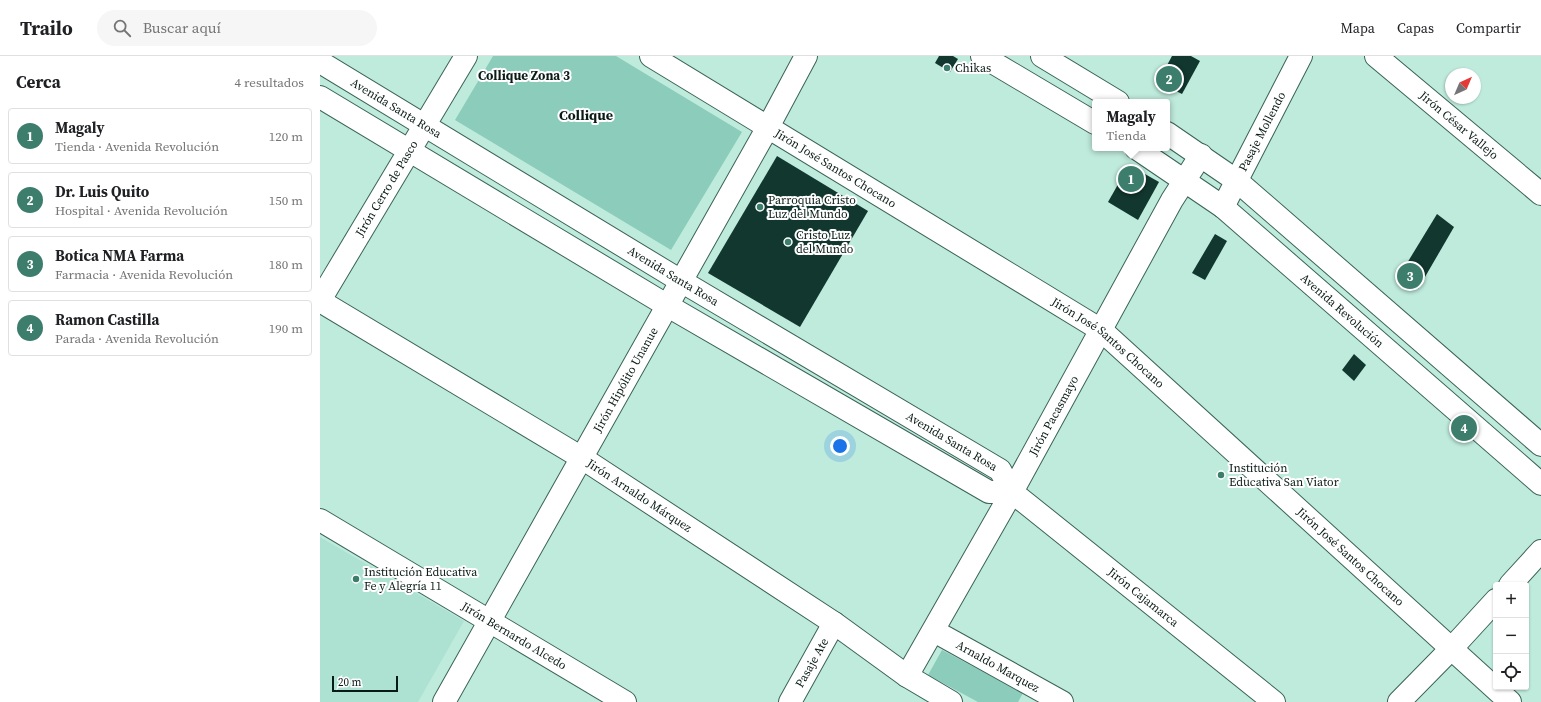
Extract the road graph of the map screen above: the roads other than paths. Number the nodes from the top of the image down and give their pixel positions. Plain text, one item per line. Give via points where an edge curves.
1 (466, 56) edge
2 (651, 56) edge
3 (806, 56) edge
4 (982, 56) edge
5 (1042, 56) edge
6 (1301, 56) edge
7 (1376, 56) edge
8 (320, 62) edge
9 (320, 97) edge
10 (1113, 99) edge
11 (1092, 121) edge
12 (424, 125) junction
13 (768, 127) junction
14 (1170, 135) edge
15 (409, 151) junction
16 (1140, 151) edge
17 (1201, 154) junction
18 (1185, 181) junction
19 (1237, 181) junction
20 (1541, 194) edge
21 (1223, 207) junction
22 (681, 281) junction
23 (320, 300) edge
24 (668, 306) junction
25 (1101, 330) junction
26 (1541, 445) edge
27 (582, 458) junction
28 (1541, 484) edge
29 (1012, 492) junction
30 (320, 520) edge
31 (1541, 551) edge
32 (1513, 582) edge
33 (1493, 603) edge
34 (490, 621) junction
35 (834, 623) junction
36 (934, 630) junction
37 (1452, 648) junction
38 (907, 676) junction
39 (1037, 696) edge
40 (444, 702) edge
41 (625, 702) edge
42 (790, 702) edge
43 (951, 702) edge
44 (1062, 702) edge
45 (1274, 702) edge
46 (1399, 702) edge
47 (1510, 702) edge

1 - 12 street, Jirón Cerro de Pasco
2 - 13 street, Jirón José Santos Chocano
3 - 13 street, Jirón Hipólito Unanue
4 - 11 street
5 - 10 street
6 - 19 street, Pasaje Mollendo
7 - 20 street, Jirón César Vallejo
8 - 12 street, Avenida Santa Rosa
9 - 15 street, Avenida Santa Rosa
12 - 15 street, Jirón Cerro de Pasco
12 - 22 street, Avenida Santa Rosa
13 - 22 street, Jirón Hipólito Unanue
13 - 25 street, Jirón José Santos Chocano
14 - 17 street
15 - 23 street, Jirón Cerro de Pasco
15 - 24 street, Avenida Santa Rosa
16 - 18 street, Avenida Revolución
17 - 18 street, Jirón Pacasmayo
17 - 19 street
18 - 21 street, Avenida Revolución
18 - 25 street, Jirón Pacasmayo
19 - 21 street, Pasaje Mollendo
19 - 26 street
21 - 28 street, Avenida Revolución
22 - 24 street, Jirón Hipólito Unanue
22 - 29 street, Avenida Santa Rosa via 1000,470
23 - 27 street, Jirón Arnaldo Márquez
24 - 27 street, Jirón Hipólito Unanue
24 - 29 street, Avenida Santa Rosa via 989,492
25 - 29 street, Jirón Pacasmayo
25 - 37 street, Jirón José Santos Chocano
27 - 34 street, Jirón Hipólito Unanue
27 - 35 street, Jirón Arnaldo Márquez
29 - 36 street, Jirón Pacasmayo
29 - 45 street, Jirón Cajamarca
30 - 34 street, Jirón Bernardo Alcedo
31 - 32 street
33 - 37 street
34 - 40 street, Jirón Hipólito Unanue
34 - 41 street, Jirón Bernardo Alcedo
35 - 38 street, Jirón Arnaldo Márquez
35 - 42 street, Pasaje Ate
36 - 38 street, Jirón Pacasmayo
36 - 39 street, Arnaldo Marquez
37 - 46 street
37 - 47 street, Jirón José Santos Chocano
38 - 43 street, Jirón Arnaldo Márquez
39 - 44 street, Arnaldo Marquez

